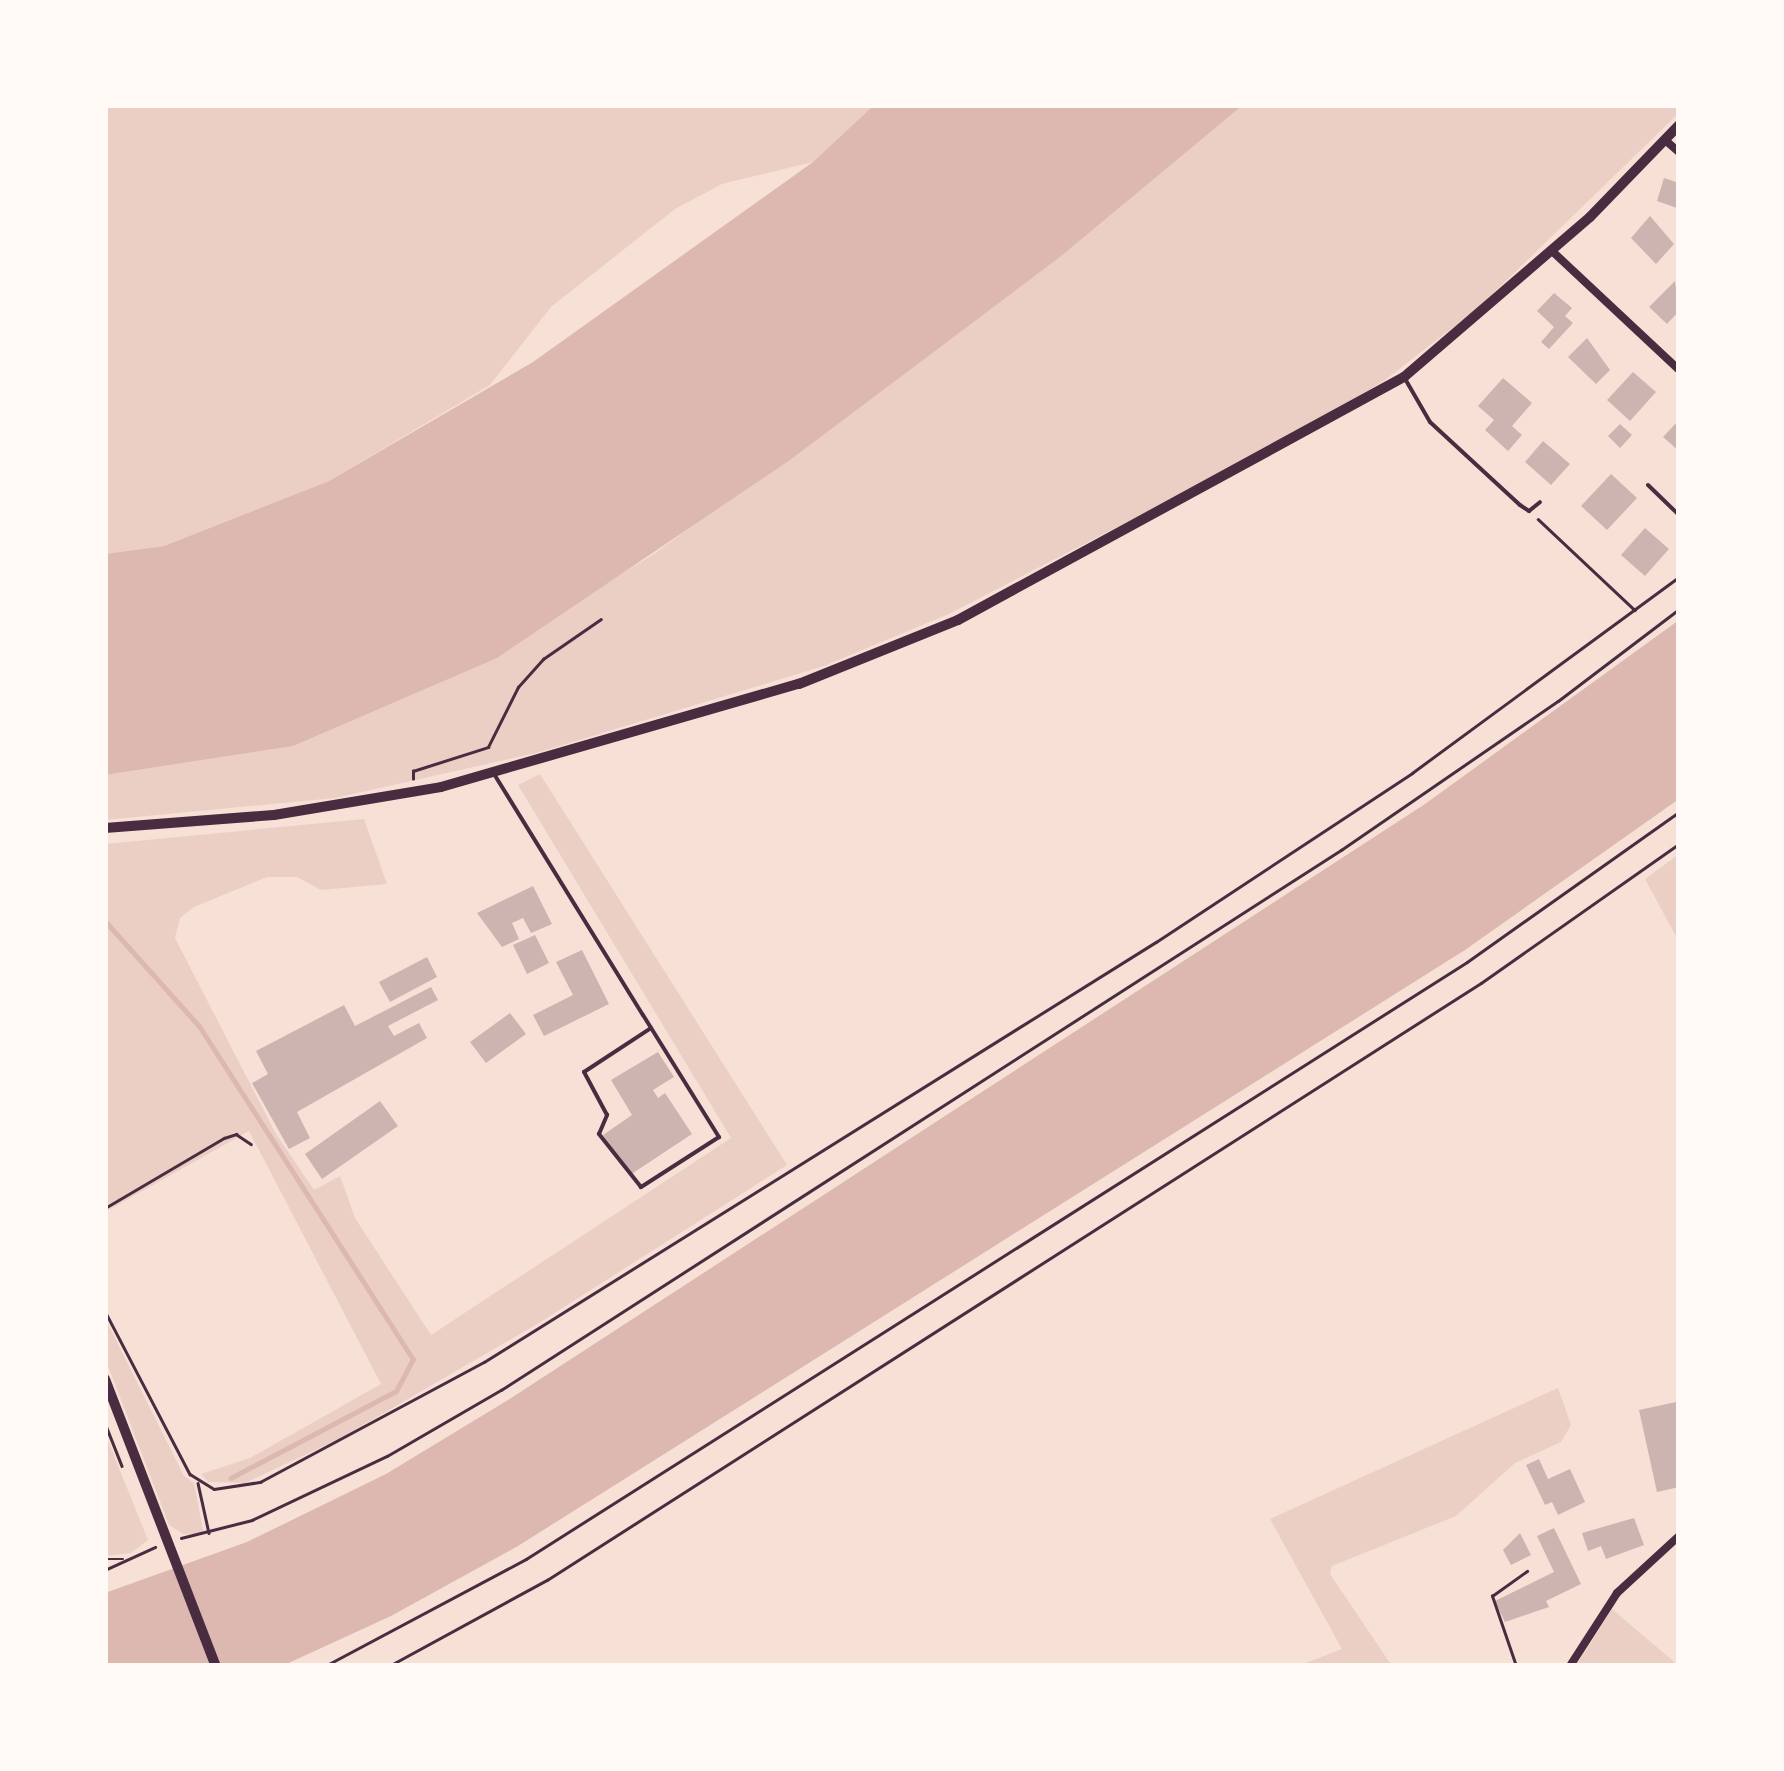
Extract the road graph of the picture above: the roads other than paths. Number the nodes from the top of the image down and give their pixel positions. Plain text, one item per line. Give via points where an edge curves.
1 (1679, 125) edge
2 (1665, 140) junction
3 (1679, 152) edge
4 (1552, 251) junction
5 (1679, 370) edge
6 (1404, 377) junction
7 (1648, 485) dead end
8 (1540, 502) dead end
9 (1679, 515) edge
10 (494, 774) junction
11 (105, 828) edge
12 (651, 1028) junction
13 (105, 1379) edge
14 (1679, 1536) edge
15 (216, 1666) edge
16 (1570, 1666) edge

1 - 2 street
2 - 3 street
2 - 4 street
4 - 5 street
4 - 6 street
6 - 8 lane via 1430,422 1530,510
6 - 10 street via 1283,449 958,620 799,684
7 - 9 lane
10 - 11 street via 274,815
10 - 12 lane
12 - 12 lane via 719,1138 641,1187 599,1134 607,1115 584,1072
13 - 15 street
14 - 16 street via 1618,1593

